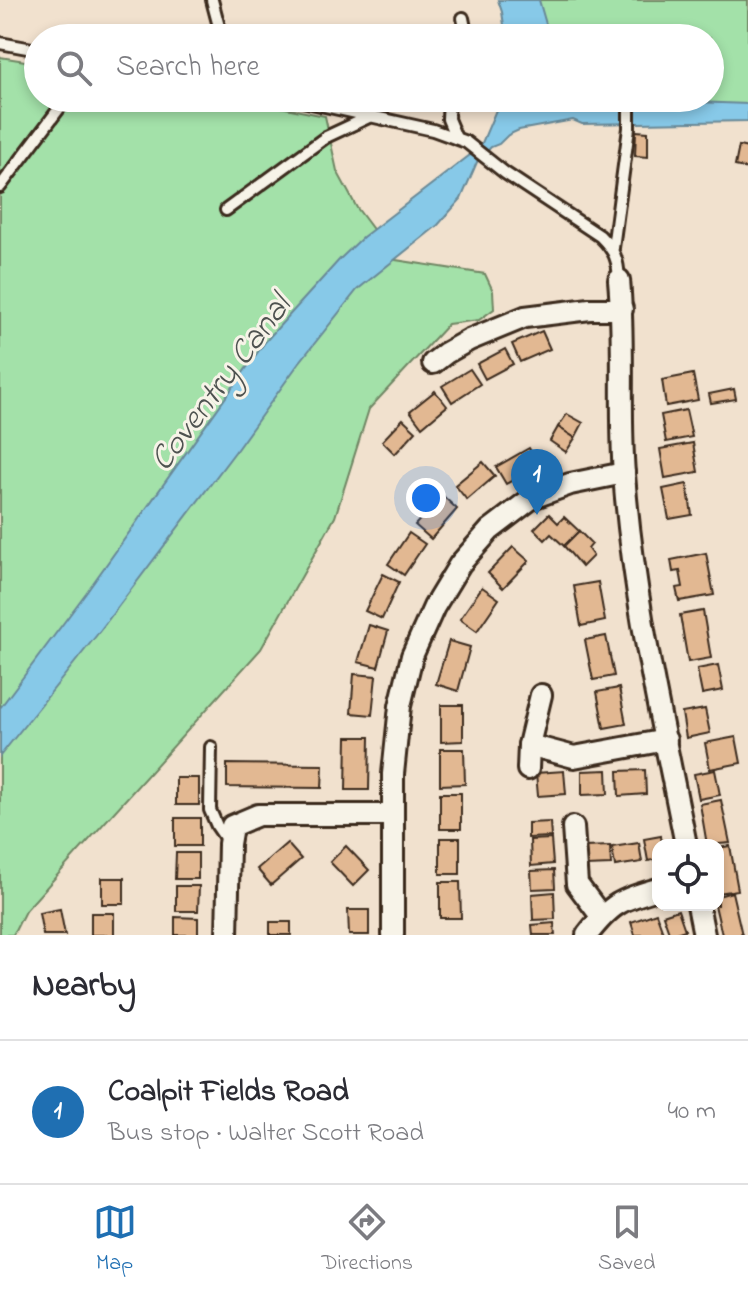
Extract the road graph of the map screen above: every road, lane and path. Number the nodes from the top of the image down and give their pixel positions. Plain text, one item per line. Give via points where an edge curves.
1 (212, 0) edge
2 (463, 18) dead end
3 (218, 24) edge
4 (464, 24) edge
5 (0, 43) edge
6 (24, 47) edge
7 (56, 112) edge
8 (353, 112) edge
9 (448, 112) edge
10 (629, 112) edge
11 (371, 116) junction
12 (461, 140) junction
13 (0, 187) edge
14 (226, 210) dead end
15 (613, 248) junction
16 (619, 280) joint
17 (622, 309) junction
18 (433, 363) dead end
19 (624, 473) junction
20 (541, 695) dead end
21 (666, 740) junction
22 (529, 745) junction
23 (211, 747) dead end
24 (528, 769) dead end
25 (393, 815) junction
26 (573, 827) dead end
27 (685, 839) edge
28 (229, 844) junction
29 (652, 891) edge
30 (699, 911) edge
31 (601, 916) junction
32 (227, 935) edge
33 (393, 935) edge
34 (587, 935) edge
35 (704, 935) edge

1 - 3 lane
2 - 4 lane
5 - 6 lane
7 - 13 lane
8 - 11 lane
9 - 12 lane
10 - 15 lane
11 - 12 lane
11 - 14 lane via 326,137
12 - 15 lane
15 - 16 lane
16 - 17 street
17 - 18 street via 525,317 469,340
17 - 19 street
19 - 21 street via 636,581
19 - 25 street via 532,498 490,530 460,564 412,656 400,706
20 - 22 street
21 - 22 street via 574,757
21 - 27 street
22 - 24 street
23 - 28 lane via 210,810
25 - 28 street via 258,815 232,826
25 - 33 street
26 - 31 street via 577,884
28 - 32 street
29 - 31 street via 623,899
30 - 35 street
31 - 34 street

